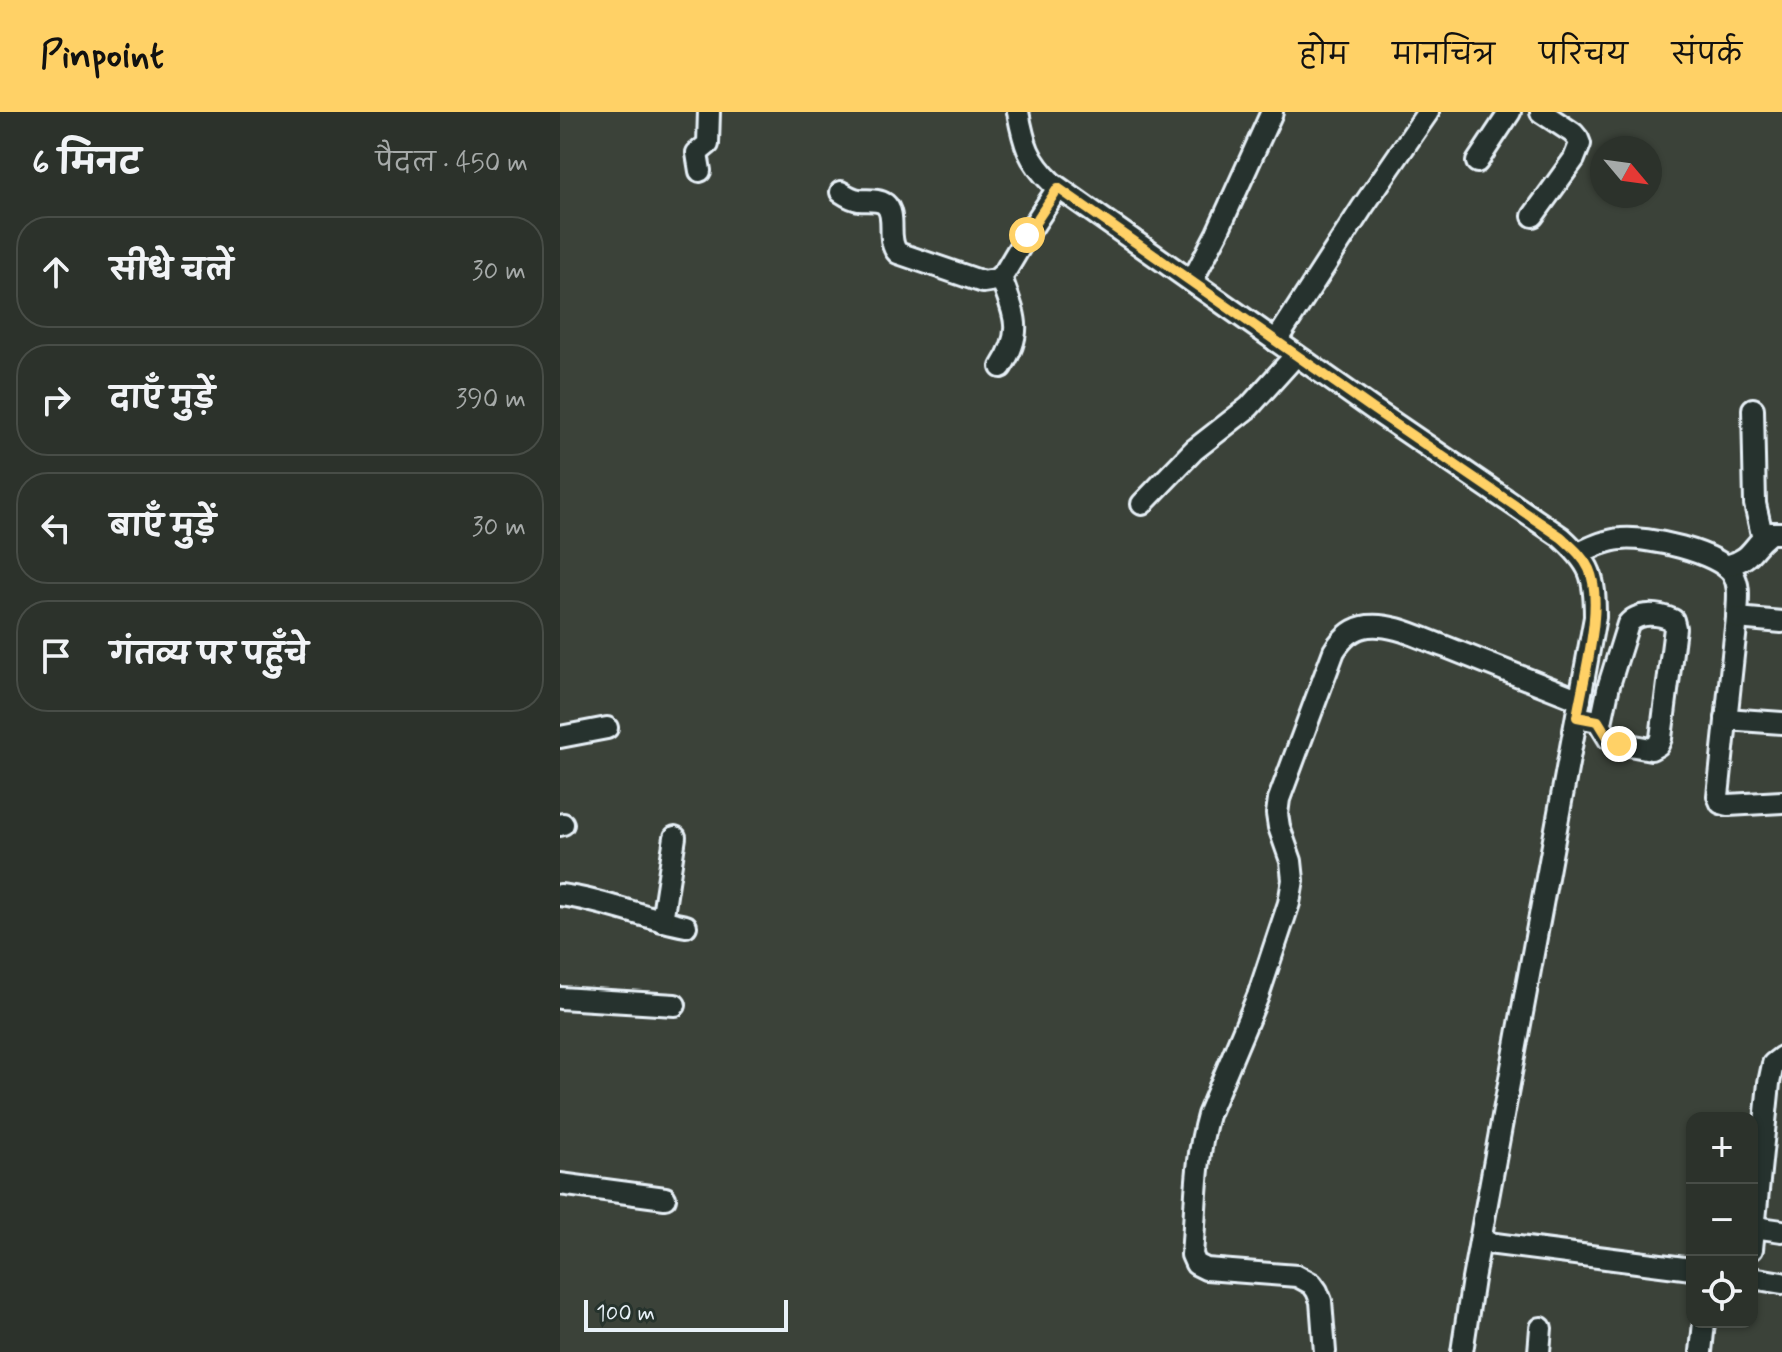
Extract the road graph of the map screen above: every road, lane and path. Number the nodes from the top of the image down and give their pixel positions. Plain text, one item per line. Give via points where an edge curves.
1 (709, 112) edge
2 (1018, 112) edge
3 (1272, 112) edge
4 (1428, 112) edge
5 (1510, 112) edge
6 (1541, 112) edge
7 (1477, 162) dead end
8 (700, 171) dead end
9 (1058, 188) junction
10 (841, 192) dead end
11 (1533, 216) dead end
12 (1001, 277) junction
13 (1192, 281) junction
14 (1276, 341) junction
15 (1296, 355) junction
16 (1001, 367) dead end
17 (1753, 409) dead end
18 (1142, 504) dead end
19 (1772, 536) edge
20 (1579, 553) junction
21 (1726, 566) junction
22 (1737, 618) junction
23 (1782, 622) edge
24 (1578, 708) junction
25 (1726, 719) junction
26 (1601, 723) junction
27 (1782, 723) edge
28 (607, 728) dead end
29 (560, 737) edge
30 (1782, 802) edge
31 (675, 837) dead end
32 (560, 895) edge
33 (662, 921) junction
34 (686, 926) dead end
35 (560, 998) edge
36 (675, 1005) dead end
37 (1782, 1057) edge
38 (1773, 1133) edge
39 (560, 1184) edge
40 (665, 1198) dead end
41 (1758, 1207) edge
42 (1758, 1228) edge
43 (1782, 1231) edge
44 (1480, 1242) junction
45 (1686, 1268) edge
46 (1758, 1279) edge
47 (1782, 1283) edge
48 (1541, 1328) dead end
49 (1703, 1328) edge
50 (1325, 1352) edge
51 (1462, 1352) edge
52 (1539, 1352) edge
53 (1701, 1352) edge

1 - 8 street via 708,144 697,153
2 - 9 street via 1030,158
3 - 13 street
4 - 14 street
5 - 7 street
6 - 11 street via 1573,133 1580,144
9 - 12 street
9 - 13 street
10 - 12 street via 887,206 893,249 902,256 983,282
12 - 16 street via 1016,321
13 - 14 street
14 - 15 street
15 - 18 street via 1249,407 1194,450
15 - 20 street
17 - 19 street via 1755,504
19 - 21 street via 1746,559
20 - 21 street via 1627,538 1701,553
20 - 24 street via 1595,590 1595,617
21 - 22 street via 1736,581
22 - 23 street
22 - 25 street
24 - 26 street
24 - 44 street
24 - 50 street via 1391,628 1356,629 1334,651 1279,799 1279,827 1293,880 1289,903 1203,1130 1192,1255 1206,1269 1297,1276 1312,1284 1321,1301
25 - 27 street
25 - 30 street via 1719,800 1728,805
26 - 26 street via 1613,742 1651,749 1658,745 1673,620 1640,615 1628,624
28 - 29 street
31 - 33 street
32 - 33 street
33 - 34 street
35 - 36 street
37 - 38 street via 1770,1072
38 - 41 street
39 - 40 street
42 - 43 street
44 - 45 street
44 - 51 street
46 - 47 street
48 - 52 street
49 - 53 street

